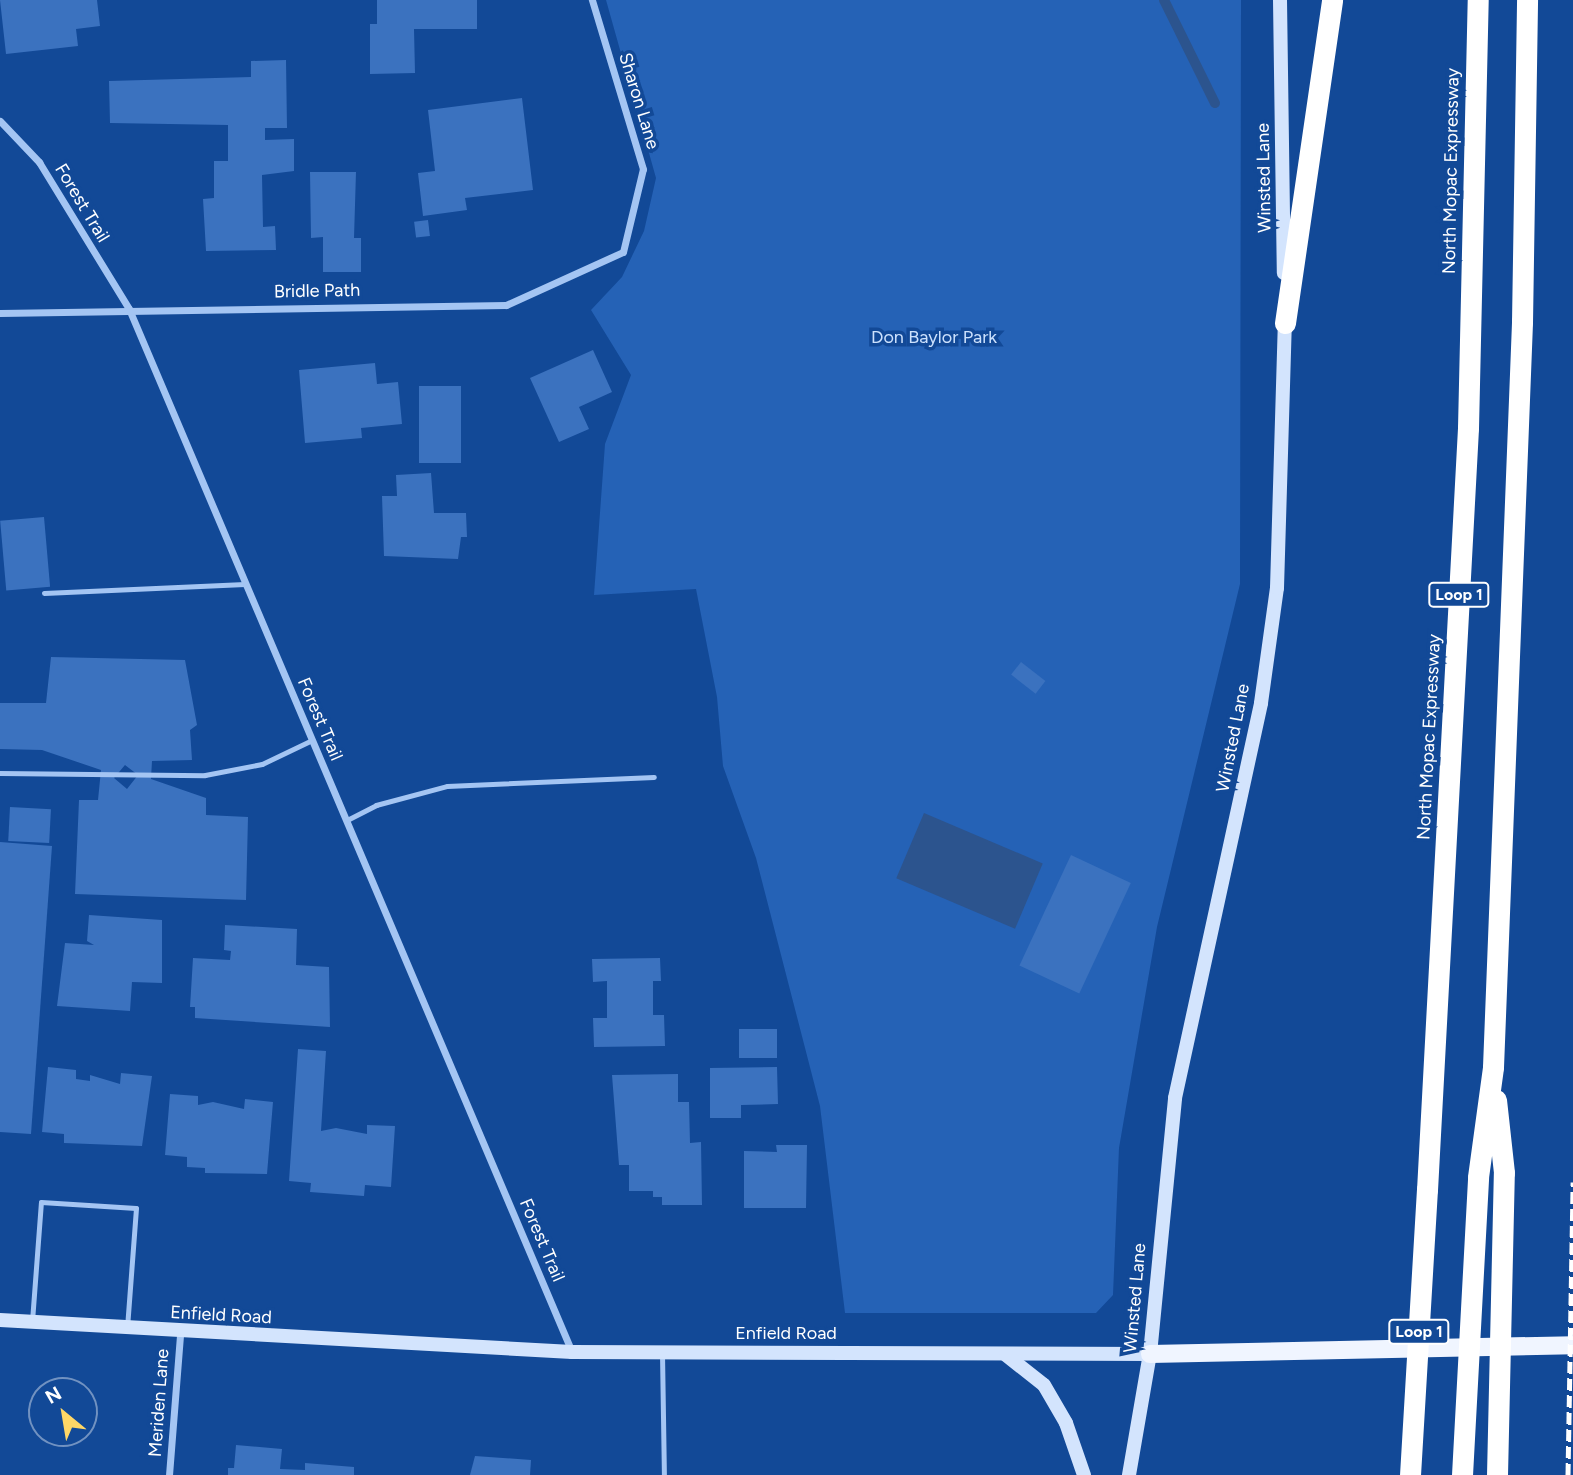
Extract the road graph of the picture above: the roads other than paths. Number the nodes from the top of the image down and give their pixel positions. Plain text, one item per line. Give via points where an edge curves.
1 (593, 0) edge
2 (1280, 0) edge
3 (1332, 0) edge
4 (1478, 0) edge
5 (1527, 0) edge
6 (0, 121) edge
7 (623, 252) joint
8 (129, 309) junction
9 (0, 313) edge
10 (1285, 323) junction
11 (245, 584) junction
12 (44, 593) dead end
13 (312, 740) junction
14 (0, 773) edge
15 (654, 777) dead end
16 (346, 820) junction
17 (1493, 1067) junction
18 (0, 1320) edge
19 (32, 1323) junction
20 (127, 1330) junction
21 (180, 1334) junction
22 (1573, 1345) edge
23 (572, 1352) junction
24 (662, 1353) junction
25 (1150, 1354) junction
26 (1006, 1355) junction
27 (169, 1475) edge
28 (664, 1475) edge
29 (1084, 1475) edge
30 (1129, 1475) edge
31 (1410, 1475) edge
32 (1462, 1475) edge
33 (1497, 1475) edge

1 - 7 street, Sharon Lane via 643,169
2 - 10 main road, Winsted Lane
3 - 10 highway
4 - 31 highway, North Mopac Expressway / Loop 1, bridge via 1468,428
5 - 17 highway via 1521,336
6 - 8 street, Forest Trail via 39,162
7 - 8 street, Bridle Path via 506,305
8 - 9 street, Bridle Path
8 - 11 street, Forest Trail
10 - 25 main road, Winsted Lane via 1278,588 1261,703 1175,1098
11 - 12 lane
11 - 13 street, Forest Trail
13 - 14 lane via 262,764 205,775
13 - 16 street, Forest Trail
15 - 16 lane via 447,786 376,805
16 - 23 street, Forest Trail
17 - 32 highway, bridge via 1478,1178
17 - 33 highway, bridge via 1504,1173
18 - 19 main road, Enfield Road
19 - 20 main road, Enfield Road
19 - 20 lane via 41,1202 136,1208
20 - 21 main road, Enfield Road
21 - 23 main road, Enfield Road
21 - 27 street, Meriden Lane
22 - 25 main road, Enfield Road
23 - 24 main road, Enfield Road
24 - 26 main road, Enfield Road
24 - 28 lane
25 - 26 main road, Enfield Road
25 - 30 main road, Winsted Lane
26 - 29 main road via 1044,1385 1066,1423

